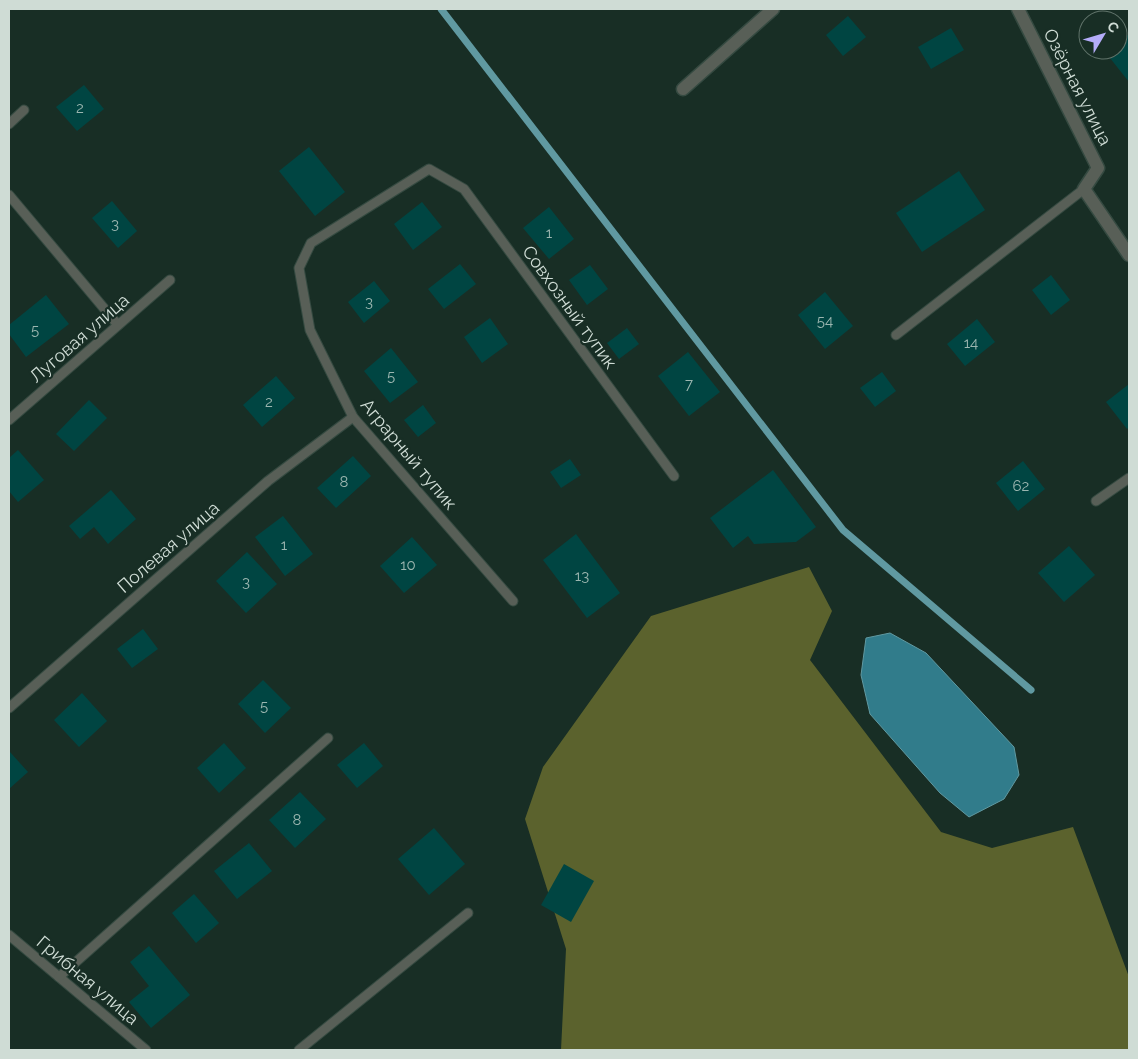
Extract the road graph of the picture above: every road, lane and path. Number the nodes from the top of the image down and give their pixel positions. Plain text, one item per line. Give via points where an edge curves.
1 (773, 9) edge
2 (1018, 9) edge
3 (683, 90) dead end
4 (24, 110) dead end
5 (9, 124) edge
6 (429, 169) joint
7 (1084, 189) junction
8 (9, 195) edge
9 (1129, 255) edge
10 (170, 280) dead end
11 (118, 325) junction
12 (896, 335) dead end
13 (353, 417) junction
14 (9, 420) edge
15 (674, 476) dead end
16 (1129, 478) edge
17 (1096, 501) dead end
18 (513, 601) dead end
19 (9, 708) edge
20 (328, 738) dead end
21 (468, 913) dead end
22 (9, 935) edge
23 (59, 977) junction
24 (146, 1050) edge
25 (299, 1050) edge

1 - 3 street
2 - 7 street, Озёрная улица via 1098,168
4 - 5 lane
6 - 13 lane, Аграрный тупик via 311,243 299,268 310,330
6 - 15 lane, Совхозный тупик via 464,189
7 - 9 street
7 - 12 lane
8 - 11 lane
10 - 11 lane, Луговая улица
11 - 14 lane, Луговая улица
13 - 18 lane, Аграрный тупик
13 - 19 lane, Полевая улица via 268,481
16 - 17 lane
20 - 23 lane
21 - 25 lane
22 - 23 lane, Грибная улица
23 - 24 lane, Грибная улица

